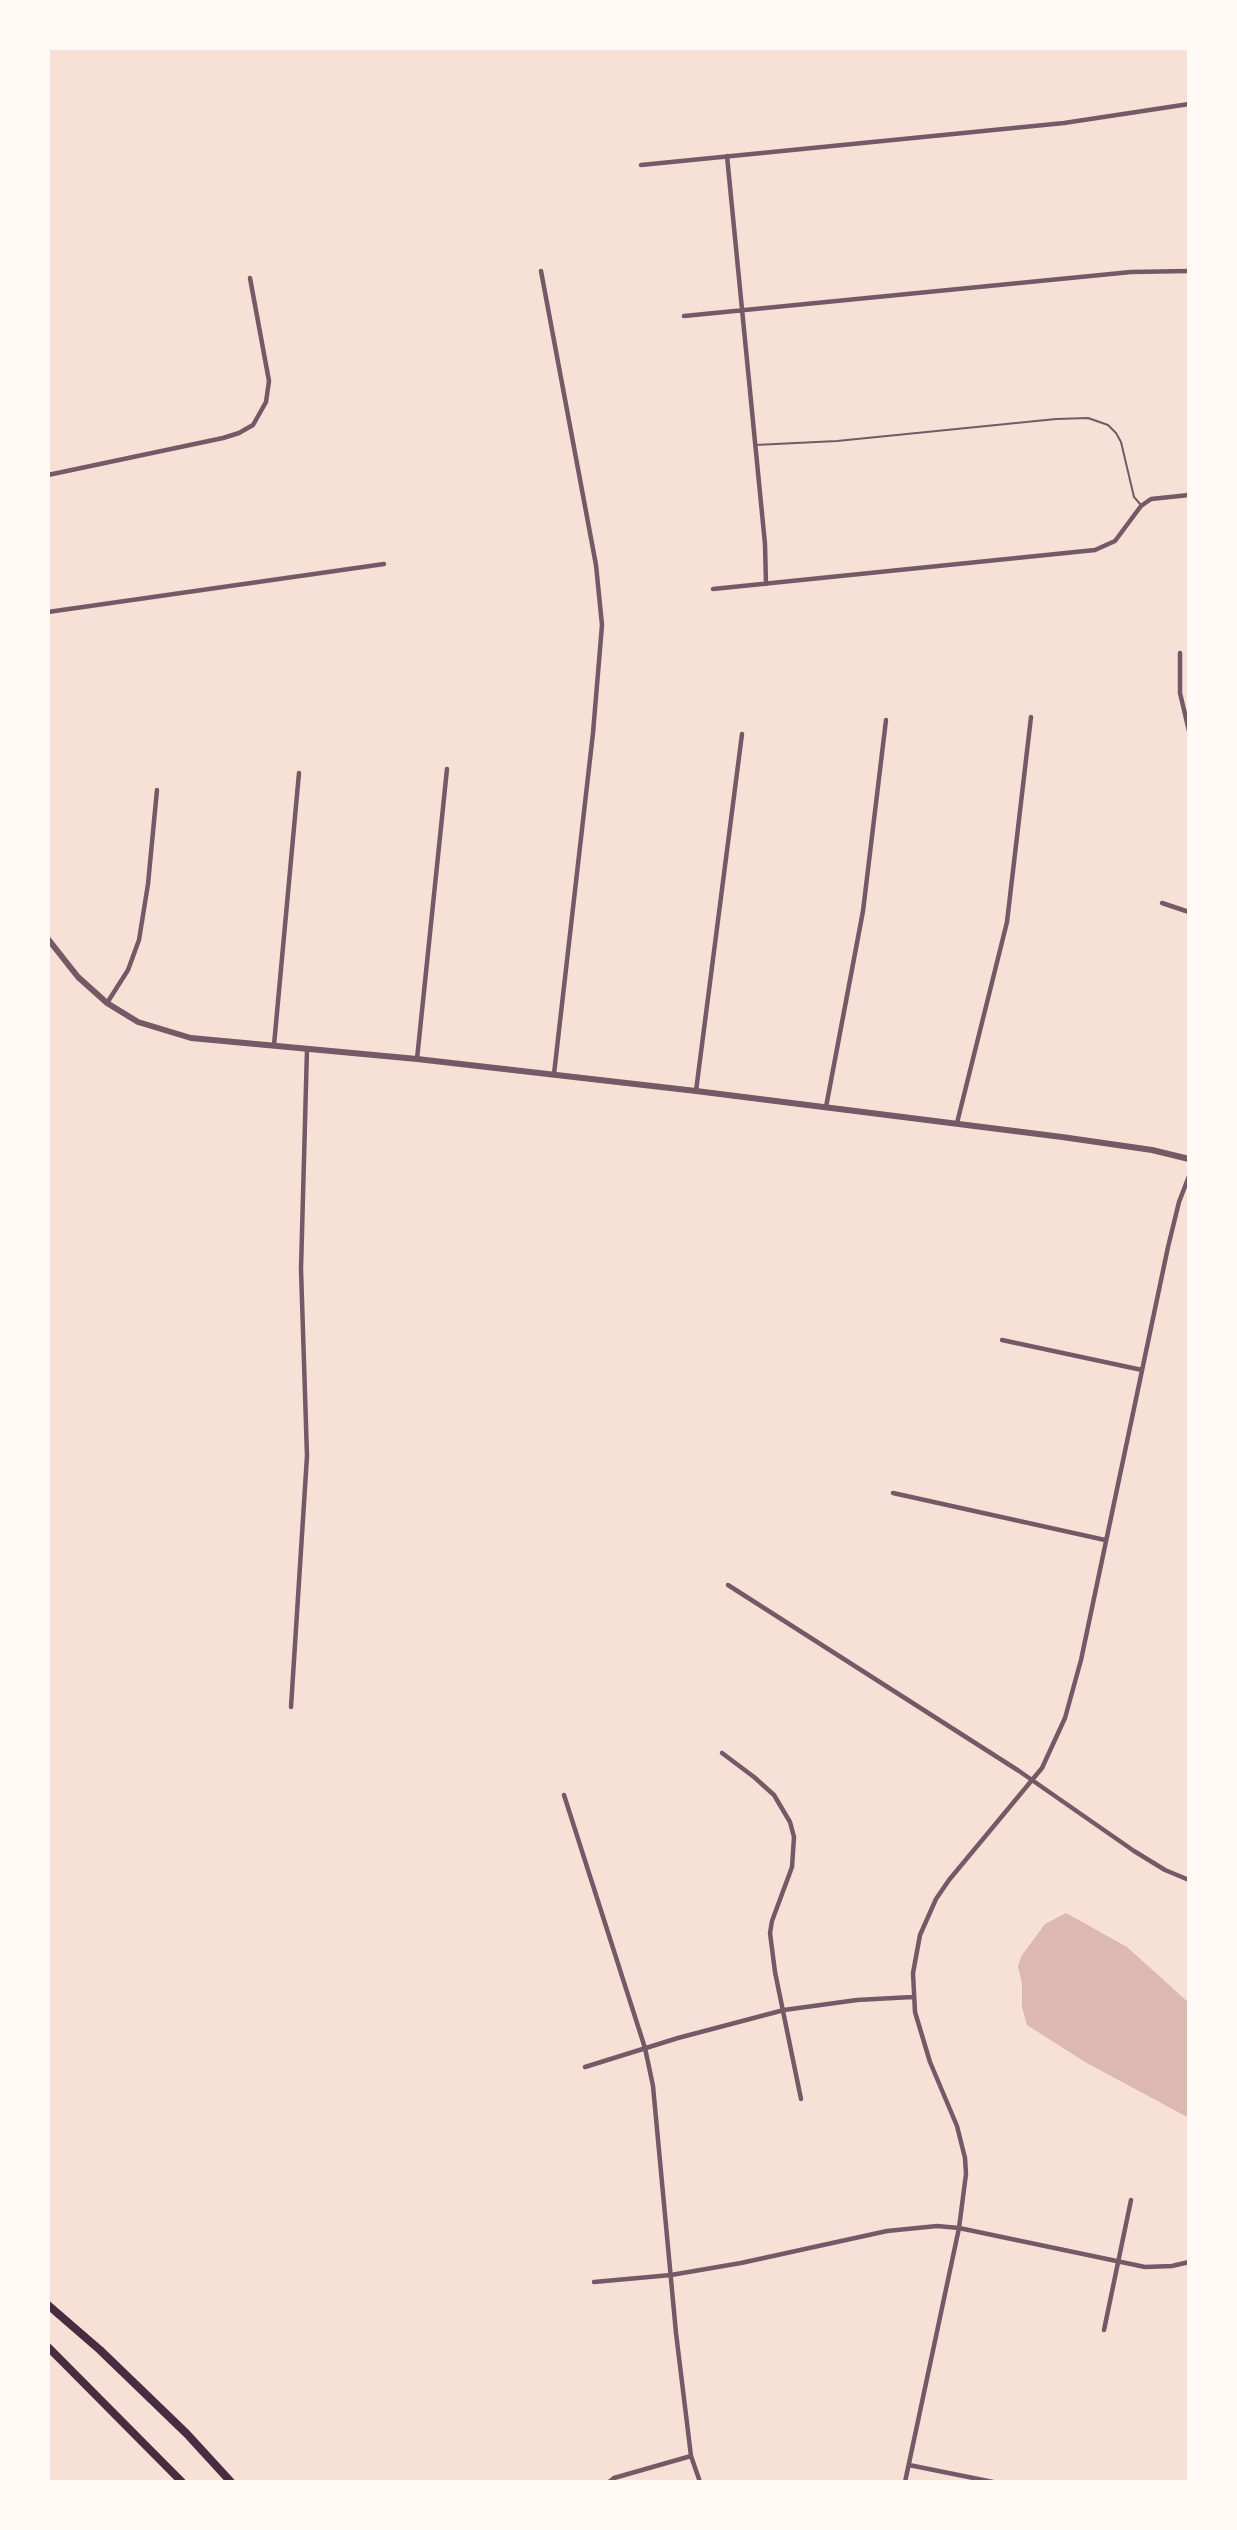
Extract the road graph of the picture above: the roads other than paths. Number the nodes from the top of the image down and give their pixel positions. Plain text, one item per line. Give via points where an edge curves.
1 (1189, 104) edge
2 (727, 156) junction
3 (641, 165) dead end
4 (541, 271) dead end
5 (1189, 271) edge
6 (250, 278) dead end
7 (741, 309) junction
8 (684, 316) dead end
9 (755, 445) junction
10 (48, 475) edge
11 (1189, 495) edge
12 (1142, 506) junction
13 (384, 564) dead end
14 (766, 584) junction
15 (713, 589) dead end
16 (48, 612) edge
17 (1180, 653) dead end
18 (1031, 717) dead end
19 (886, 720) dead end
20 (1189, 730) edge
21 (742, 734) dead end
22 (447, 769) dead end
23 (299, 773) dead end
24 (157, 790) dead end
25 (1162, 903) dead end
26 (1189, 912) edge
27 (48, 939) edge
28 (107, 1003) junction
29 (274, 1045) junction
30 (307, 1049) junction
31 (417, 1059) junction
32 (554, 1074) junction
33 (696, 1091) junction
34 (826, 1107) junction
35 (957, 1123) junction
36 (1189, 1159) edge
37 (1189, 1176) edge
38 (1002, 1340) dead end
39 (1142, 1370) junction
40 (893, 1493) dead end
41 (1105, 1540) junction
42 (728, 1585) dead end
43 (291, 1707) dead end
44 (722, 1753) dead end
45 (1033, 1780) junction
46 (564, 1795) dead end
47 (1189, 1880) edge
48 (912, 1997) junction
49 (784, 2010) junction
50 (645, 2048) junction
51 (585, 2067) dead end
52 (801, 2099) dead end
53 (1131, 2200) dead end
54 (959, 2228) junction
55 (1189, 2262) edge
56 (1119, 2263) junction
57 (671, 2275) junction
58 (594, 2282) dead end
59 (48, 2305) edge
60 (1104, 2330) dead end
61 (48, 2348) edge
62 (691, 2456) junction
63 (909, 2465) junction
64 (182, 2482) edge
65 (231, 2482) edge
66 (609, 2482) edge
67 (700, 2482) edge
68 (905, 2482) edge
69 (993, 2482) edge

1 - 2 street via 1064,123
2 - 3 street
2 - 7 street
4 - 32 street via 596,565 602,625
5 - 7 street via 1131,272
6 - 10 street via 269,381 266,402 254,425 223,438
7 - 8 street
7 - 9 street
9 - 12 lane via 1088,418 1108,425 1116,433 1134,497
9 - 14 street
11 - 12 street via 1151,499
12 - 14 street via 1115,541 1095,550
13 - 16 street
14 - 15 street
17 - 20 street via 1180,693
18 - 35 street via 1007,922
19 - 34 street via 863,911
21 - 33 street
22 - 31 street
23 - 29 street
24 - 28 street via 139,940 128,970
25 - 26 street
27 - 28 street via 78,977
28 - 29 street via 138,1022 180,1035
29 - 30 street
30 - 31 street
30 - 43 street via 301,1269 307,1456
31 - 32 street
32 - 33 street
33 - 34 street
34 - 35 street
35 - 36 street via 1152,1150
37 - 39 street via 1168,1247
38 - 39 street
39 - 41 street
40 - 41 street
41 - 45 street via 1072,1700
42 - 45 street
44 - 49 street via 774,1795 794,1837 792,1867 771,1933
45 - 47 street via 1134,1851
45 - 48 street via 936,1899 920,1935
46 - 50 street
48 - 49 street
48 - 54 street via 918,2027 962,2142 966,2190
49 - 50 street
49 - 52 street
50 - 51 street
50 - 57 street via 653,2086
53 - 56 street
54 - 56 street
54 - 57 street via 887,2231
54 - 63 street
55 - 56 street via 1158,2267
56 - 60 street
57 - 58 street
57 - 62 street
59 - 65 highway via 116,2365
61 - 64 highway
62 - 66 street
62 - 67 street
63 - 68 street
63 - 69 street

